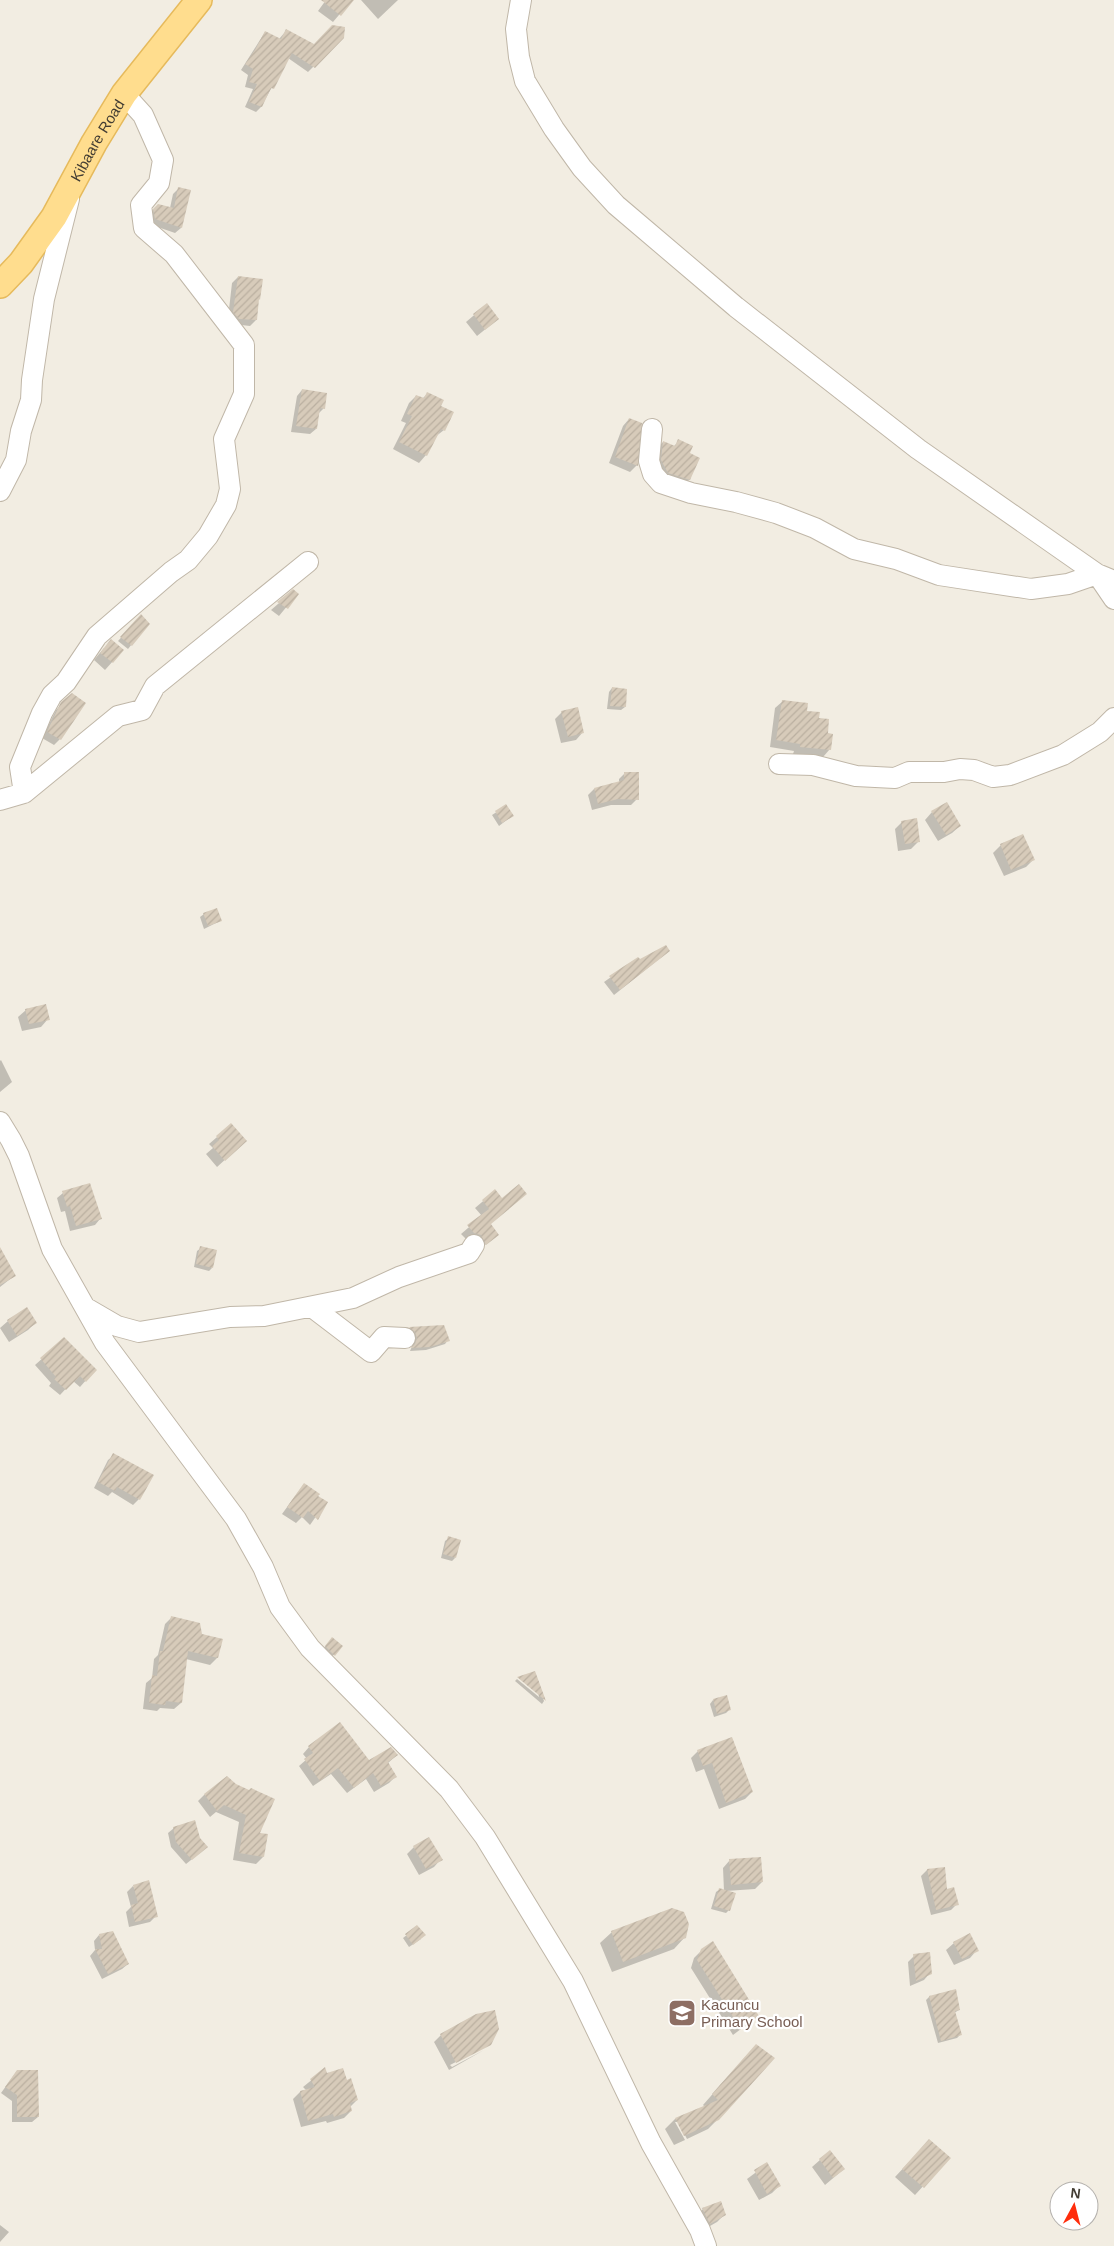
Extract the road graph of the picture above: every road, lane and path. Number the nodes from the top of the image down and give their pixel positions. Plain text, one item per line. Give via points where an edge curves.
1 (199, 0) edge
2 (520, 0) edge
3 (124, 94) junction
4 (72, 185) junction
5 (0, 285) edge
6 (652, 429) dead end
7 (0, 491) edge
8 (308, 562) dead end
9 (1105, 578) edge
10 (1114, 599) edge
11 (1114, 718) edge
12 (779, 764) dead end
13 (24, 793) junction
14 (0, 800) edge
15 (0, 1122) edge
16 (474, 1246) dead end
17 (312, 1307) junction
18 (86, 1308) junction
19 (405, 1338) dead end
20 (706, 2246) edge

1 - 3 main road, Kibaare Road
2 - 9 street via 516,29 525,81 576,160 616,205 736,308 918,448
3 - 4 main road, Kibaare Road
3 - 13 street via 142,115 163,160 159,183 141,206 144,228 174,254 244,346 244,394 224,439 230,489 226,506 208,536 188,560 96,636 66,682 52,696 20,767
4 - 5 main road, Kibaare Road via 21,263
4 - 7 street via 44,299 31,400 16,460
6 - 9 street via 649,461 653,474 661,483 776,513 815,528 854,549 896,559 939,575 1031,589
8 - 13 street via 155,686 142,710 118,716
9 - 10 street
11 - 12 street via 1100,732 1063,755 1010,775 993,777 960,768 944,772 909,772 894,778 856,776 813,766
13 - 14 street
15 - 18 street via 18,1156 52,1249
16 - 17 street via 469,1252 399,1277 353,1298
17 - 18 street via 139,1332 117,1326
17 - 19 street via 371,1352 384,1337
18 - 20 street via 105,1343 236,1519 292,1626 449,1789 485,1837 573,1981 651,2143

